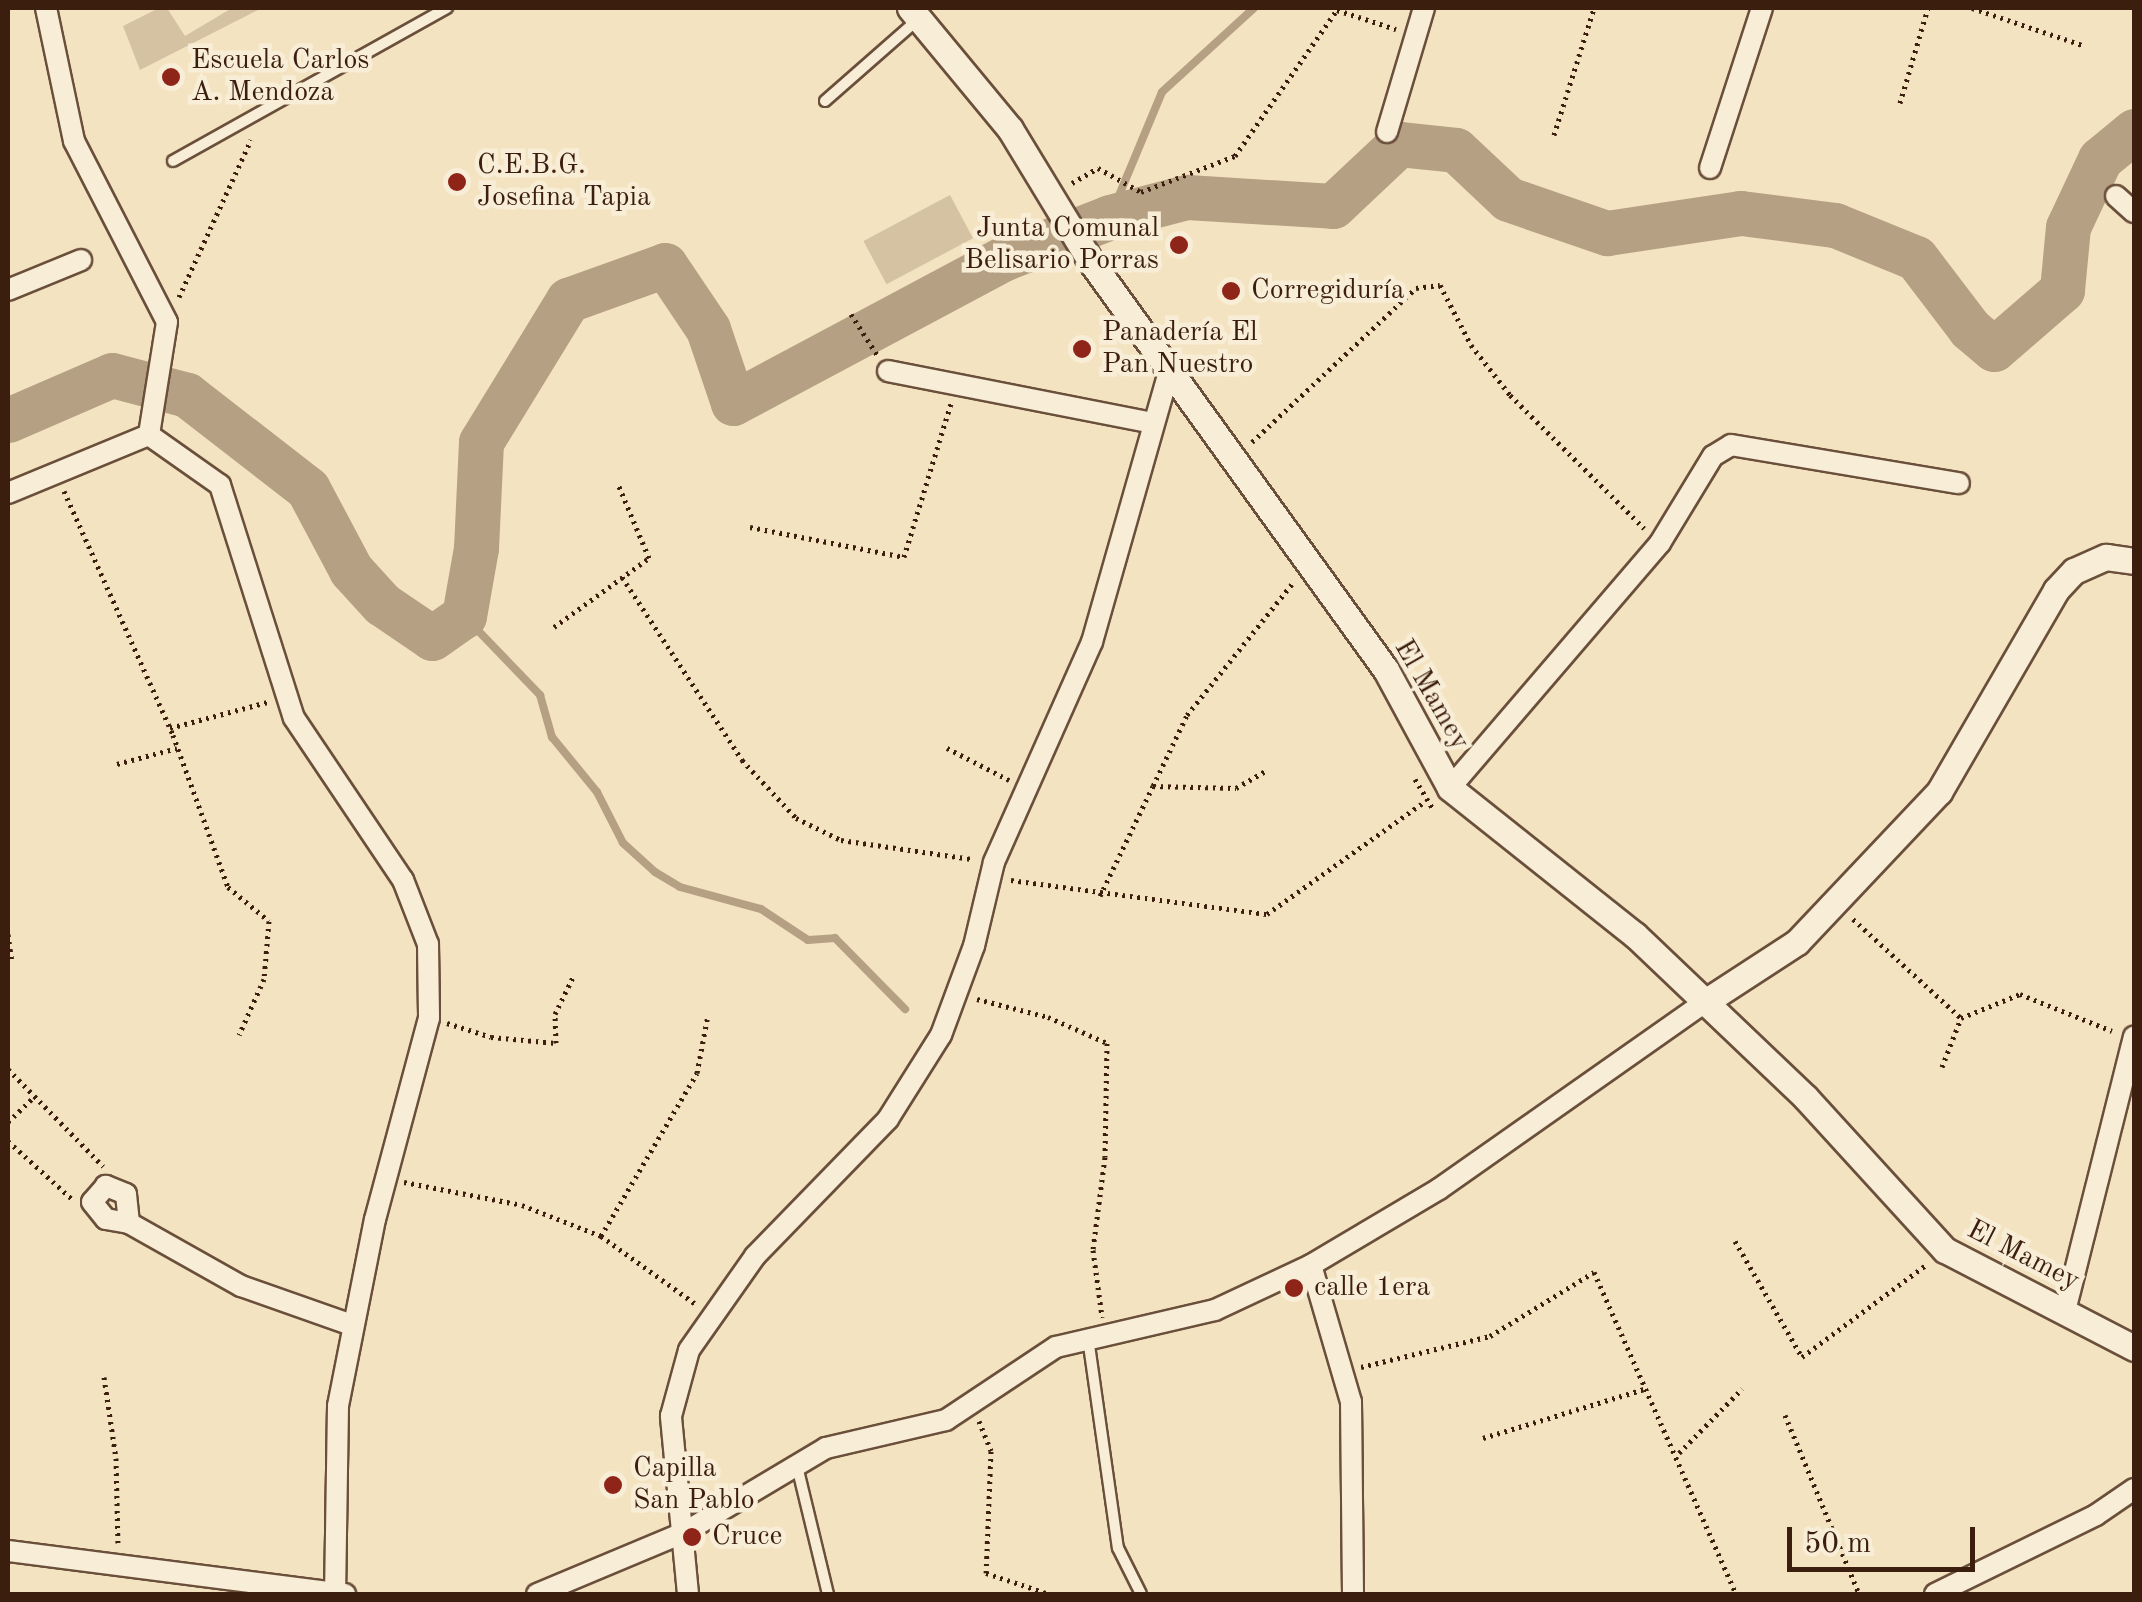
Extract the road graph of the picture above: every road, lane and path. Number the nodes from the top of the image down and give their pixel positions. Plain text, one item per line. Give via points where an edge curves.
1 (46, 8) edge
2 (447, 8) edge
3 (1424, 8) edge
4 (1594, 8) edge
5 (1762, 8) edge
6 (1928, 8) edge
7 (1972, 8) edge
8 (2012, 8) edge
9 (916, 12) edge
10 (2011, 21) junction
11 (1414, 35) junction
12 (2086, 46) dead end
13 (825, 101) dead end
14 (1900, 103) dead end
15 (1387, 132) dead end
16 (1554, 136) dead end
17 (246, 143) dead end
18 (173, 161) dead end
19 (1710, 168) dead end
20 (2116, 196) dead end
21 (1055, 199) junction
22 (2134, 212) edge
23 (81, 260) dead end
24 (8, 290) edge
25 (851, 314) dead end
26 (167, 322) junction
27 (888, 371) joint
28 (1168, 372) junction
29 (956, 386) junction
30 (1152, 423) junction
31 (149, 435) junction
32 (1236, 456) junction
33 (58, 476) junction
34 (1959, 483) dead end
35 (618, 484) dead end
36 (8, 493) edge
37 (750, 526) dead end
38 (1660, 544) junction
39 (2134, 561) edge
40 (1301, 574) dead end
41 (622, 578) junction
42 (554, 627) dead end
43 (285, 697) junction
44 (170, 728) junction
45 (178, 748) junction
46 (946, 748) dead end
47 (116, 764) dead end
48 (1265, 771) dead end
49 (1153, 786) junction
50 (1025, 788) junction
51 (1450, 788) junction
52 (1424, 802) dead end
53 (992, 869) junction
54 (1100, 896) junction
55 (1837, 902) junction
56 (8, 934) edge
57 (12, 963) dead end
58 (574, 975) dead end
59 (957, 994) junction
60 (1706, 1002) junction
61 (708, 1015) dead end
62 (429, 1018) junction
63 (1961, 1018) junction
64 (239, 1035) dead end
65 (2134, 1038) edge
66 (1942, 1067) dead end
67 (8, 1069) edge
68 (34, 1097) junction
69 (8, 1122) edge
70 (8, 1141) edge
71 (386, 1179) junction
72 (99, 1194) junction
73 (601, 1236) junction
74 (1735, 1241) dead end
75 (1945, 1250) junction
76 (1311, 1266) junction
77 (2065, 1311) junction
78 (711, 1315) junction
79 (352, 1325) junction
80 (1096, 1337) junction
81 (2134, 1348) edge
82 (1344, 1372) junction
83 (104, 1377) dead end
84 (1648, 1388) junction
85 (1742, 1389) dead end
86 (972, 1405) junction
87 (1785, 1416) dead end
88 (1483, 1438) dead end
89 (1679, 1453) junction
90 (796, 1465) junction
91 (2134, 1489) edge
92 (686, 1532) junction
93 (8, 1551) edge
94 (118, 1567) junction
95 (340, 1594) edge
96 (537, 1594) edge
97 (688, 1594) edge
98 (828, 1594) edge
99 (1050, 1594) edge
100 (1141, 1594) edge
101 (1353, 1594) edge
102 (1736, 1594) edge
103 (1859, 1594) edge
104 (1934, 1594) edge

1 - 26 street via 74,141
2 - 18 lane
3 - 11 street
4 - 16 path
5 - 19 street
6 - 14 path
7 - 10 path
8 - 10 path
9 - 13 lane
9 - 21 street, El Mamey via 990,102
10 - 12 path
11 - 15 street
11 - 21 path via 1337,10 1235,156 1141,192 1098,168
17 - 26 path
20 - 22 street
21 - 28 street, El Mamey
23 - 24 street
25 - 27 path
26 - 31 street
27 - 29 street
28 - 30 street
28 - 32 street, El Mamey
29 - 30 street
29 - 37 path via 904,557
30 - 50 street via 1092,642
31 - 33 street
31 - 43 street via 220,485
32 - 38 path via 1416,288 1440,285 1471,345 1510,395
32 - 51 street, El Mamey via 1386,670
33 - 36 street
33 - 44 path
34 - 38 street via 1731,446 1713,456
35 - 41 path via 649,558
38 - 51 street
39 - 55 street via 2092,561 2056,590 1939,792
40 - 49 path via 1187,714
41 - 42 path
41 - 53 path via 742,760 796,818 841,840
43 - 44 path
43 - 62 street via 412,899 428,944
44 - 45 path
45 - 47 path
45 - 64 path via 228,887 269,922 264,979
46 - 50 path
48 - 49 path via 1236,788
49 - 54 path
50 - 53 street
51 - 60 street, El Mamey via 1635,934
52 - 54 path via 1267,914
53 - 54 path
53 - 59 street
55 - 60 street via 1797,942
55 - 63 path
56 - 57 path
58 - 62 path via 554,1014 556,1042 491,1036
59 - 78 street via 904,1099 786,1221
59 - 80 path via 1048,1017 1107,1043 1105,1157 1092,1250
60 - 75 street, El Mamey via 1806,1098
60 - 76 street via 1439,1189
61 - 73 path via 697,1072
62 - 71 street
63 - 65 path via 2020,994
63 - 66 path
65 - 77 street
67 - 68 path
68 - 69 path
68 - 72 path via 103,1164
70 - 72 path via 79,1206
71 - 73 path via 522,1205
71 - 79 street
72 - 79 street via 106,1218 130,1223 224,1279
73 - 78 path
74 - 75 path via 1802,1357
75 - 77 street, El Mamey
76 - 80 street via 1214,1310
76 - 82 street
77 - 81 street, El Mamey
78 - 92 street via 690,1350 671,1416
79 - 95 street via 338,1406
80 - 86 street via 1044,1354
80 - 100 lane via 1118,1548
82 - 84 path via 1490,1336 1594,1272
82 - 101 street via 1351,1402
83 - 94 path via 116,1458
84 - 88 path
84 - 89 path
85 - 89 path
86 - 90 street via 928,1426 839,1443
86 - 99 path via 992,1451 986,1573
87 - 103 path via 1803,1445
89 - 102 path
90 - 92 street
90 - 98 lane
91 - 104 street via 2096,1515
92 - 96 street
92 - 97 street
93 - 94 street
94 - 95 street

